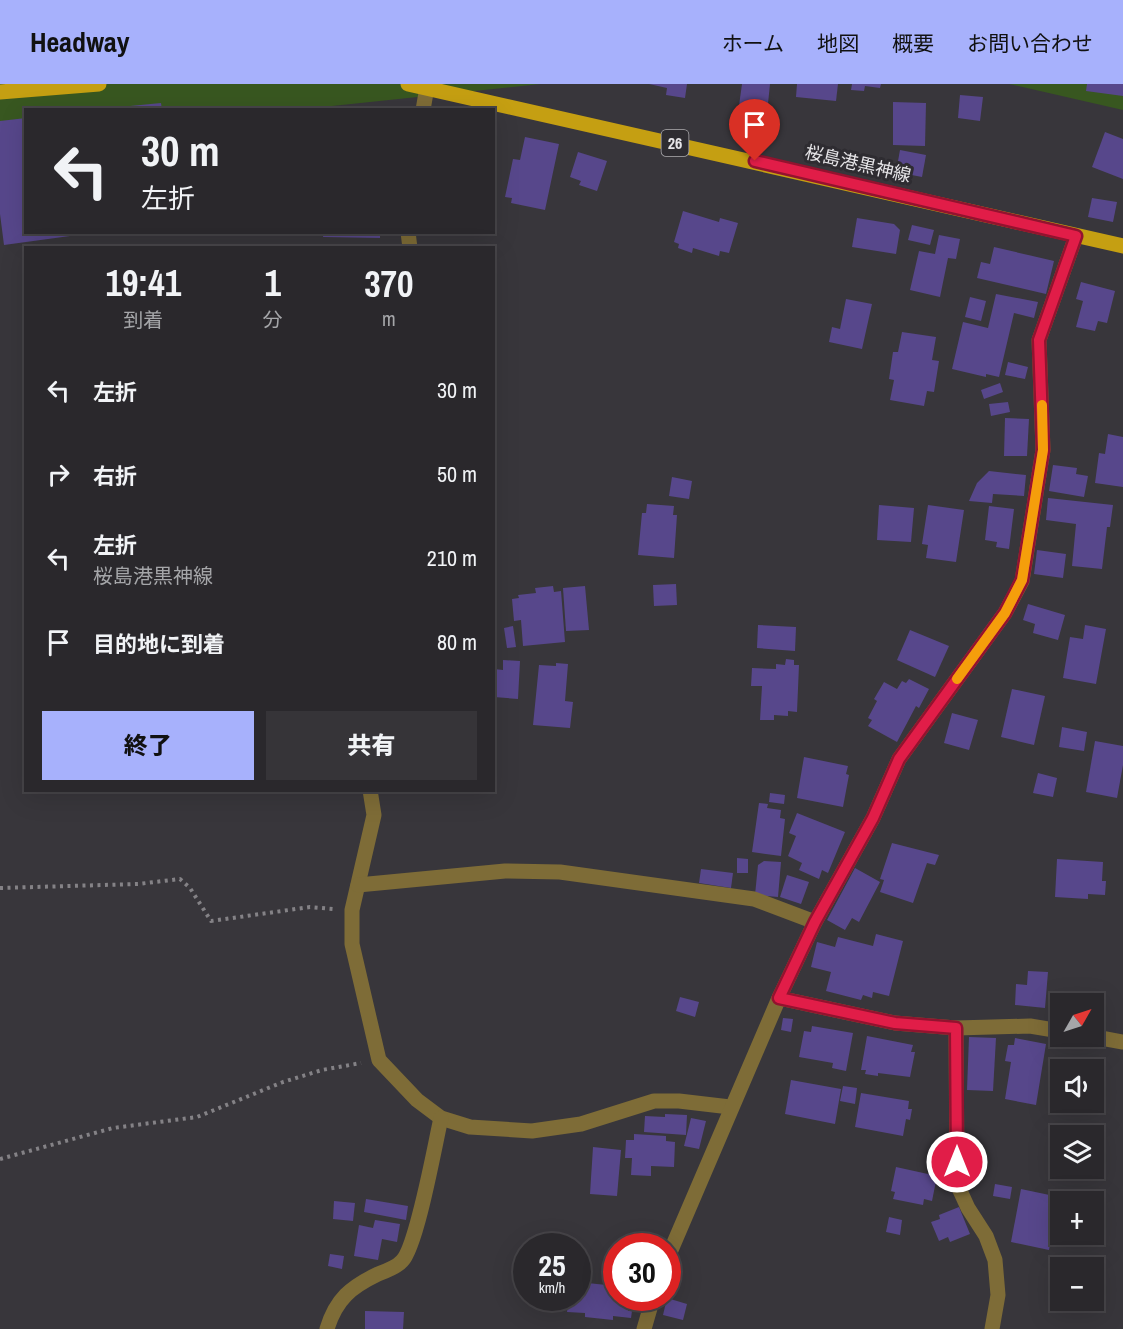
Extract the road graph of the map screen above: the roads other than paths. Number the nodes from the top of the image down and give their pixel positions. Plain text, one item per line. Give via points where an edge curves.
1 (99, 84) edge
2 (408, 84) edge
3 (428, 87) junction
4 (0, 92) edge
5 (423, 108) edge
6 (1076, 236) junction
7 (1123, 246) edge
8 (370, 792) edge
9 (358, 885) junction
10 (815, 922) junction
11 (779, 998) junction
12 (956, 1028) junction
13 (1050, 1029) edge
14 (1104, 1039) edge
15 (1123, 1042) edge
16 (730, 1107) junction
17 (441, 1118) junction
18 (678, 1233) edge
19 (649, 1311) edge
20 (327, 1329) edge
21 (644, 1329) edge
22 (992, 1329) edge

1 - 4 main road
2 - 3 main road, 桜島港黒神線 / 26
3 - 5 street
3 - 6 main road, 桜島港黒神線 / 26
6 - 7 main road, 桜島港黒神線 / 26
6 - 10 street via 1039,340 1043,450 1022,580 1005,613 899,759 873,818
8 - 9 street via 374,815
9 - 10 street via 505,871 560,872 754,899
9 - 17 street via 352,910 352,944 380,1060 417,1100
10 - 11 street
11 - 12 street via 895,1023
11 - 16 street
12 - 13 street via 1030,1026
12 - 22 street via 957,1184 996,1260 998,1295
14 - 15 street
16 - 17 street via 654,1101 581,1124 532,1131 470,1127
16 - 18 street
17 - 20 street via 413,1241 403,1261 347,1292 332,1312
19 - 21 street

